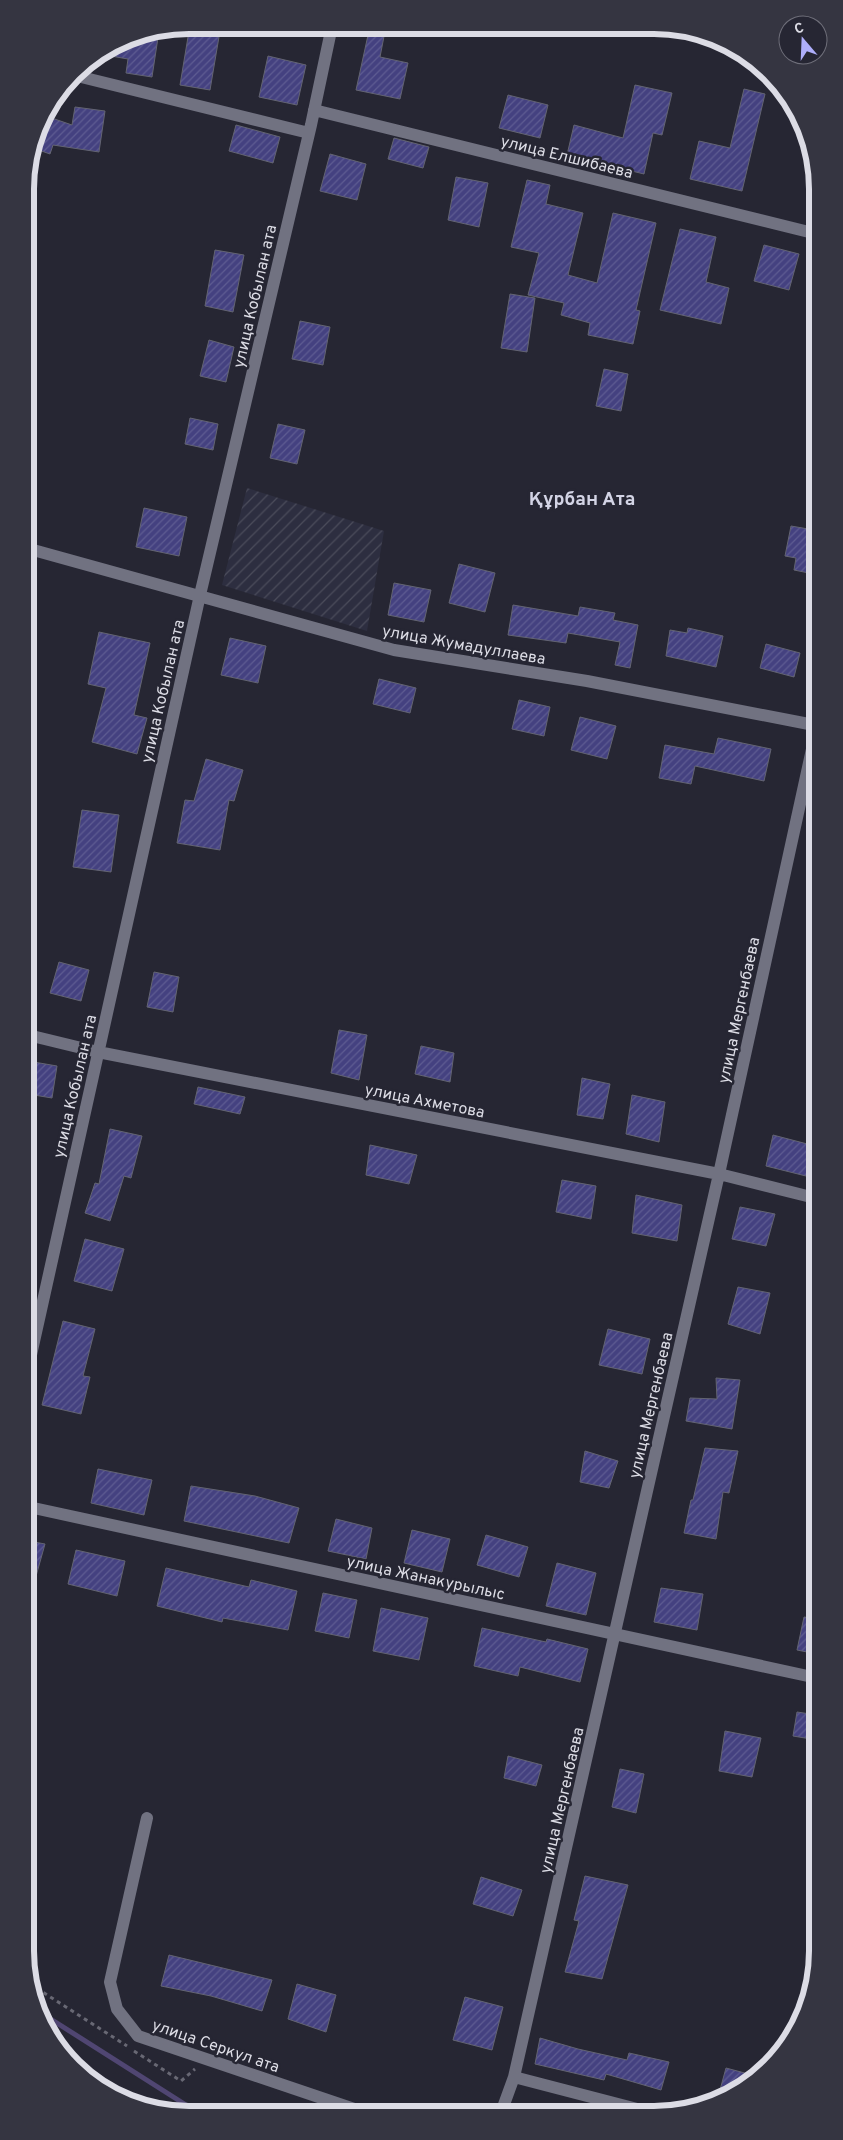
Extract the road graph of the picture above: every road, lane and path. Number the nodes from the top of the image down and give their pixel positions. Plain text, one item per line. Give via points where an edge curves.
1 (330, 34) edge
2 (82, 77) edge
3 (314, 110) junction
4 (309, 133) junction
5 (809, 232) edge
6 (34, 550) edge
7 (200, 595) junction
8 (809, 724) edge
9 (809, 763) edge
10 (34, 1036) edge
11 (98, 1052) junction
12 (719, 1174) junction
13 (809, 1196) edge
14 (34, 1341) edge
15 (34, 1508) edge
16 (616, 1635) junction
17 (809, 1676) edge
18 (147, 1818) dead end
19 (39, 1990) edge
20 (206, 2059) junction
21 (514, 2077) junction
22 (345, 2106) edge
23 (503, 2106) edge
24 (625, 2106) edge

1 - 3 street, улица Кобылан ата
2 - 4 street
3 - 4 street, улица Кобылан ата
3 - 5 street, улица Елшибаева
4 - 7 street, улица Кобылан ата
6 - 7 street, улица Жумадуллаева
7 - 8 street, улица Жумадуллаева via 394,650
7 - 11 street, улица Кобылан ата
9 - 12 street, улица Мергенбаева
10 - 11 street, улица Ахметова
11 - 12 street, улица Ахметова
11 - 14 street, улица Кобылан ата
12 - 13 street, улица Ахметова
12 - 16 street, улица Мергенбаева
15 - 16 street, улица Жанакурылыс
16 - 17 street, улица Жанакурылыс
16 - 21 street, улица Мергенбаева
18 - 20 street, улица Серкул ата via 110,1982 117,2009 138,2036
19 - 20 path via 181,2081
20 - 22 street, улица Серкул ата
21 - 23 street
21 - 24 street

